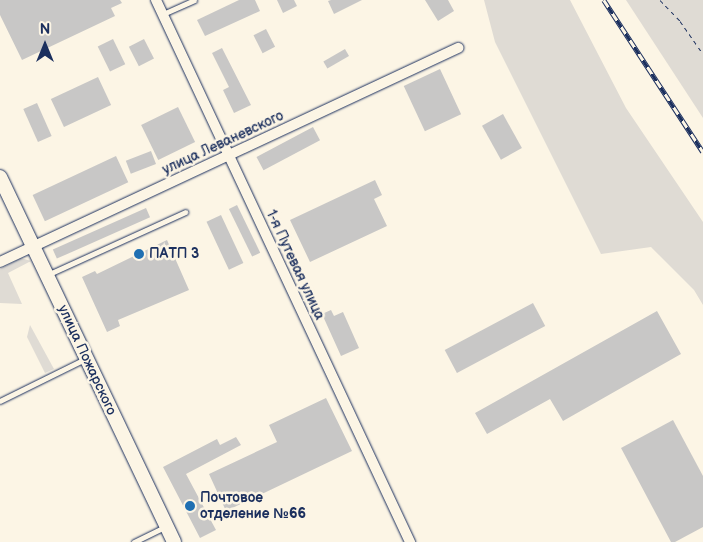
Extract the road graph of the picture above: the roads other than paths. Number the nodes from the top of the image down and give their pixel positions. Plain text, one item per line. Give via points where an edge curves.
1 (156, 0) edge
2 (194, 0) edge
3 (163, 14) junction
4 (458, 48) dead end
5 (228, 156) junction
6 (0, 177) edge
7 (185, 212) dead end
8 (33, 246) junction
9 (0, 262) edge
10 (47, 275) junction
11 (86, 359) junction
12 (0, 401) edge
13 (167, 526) junction
14 (134, 542) edge
15 (174, 542) edge
16 (410, 542) edge

1 - 3 street, 1-я Путевая улица
2 - 3 lane
3 - 5 street, 1-я Путевая улица
4 - 5 street, улица Леваневского
5 - 8 street, улица Леваневского
5 - 16 street, 1-я Путевая улица
6 - 8 street, улица Пожарского
7 - 10 lane
8 - 9 street, улица Леваневского
8 - 10 street, улица Пожарского
10 - 11 street, улица Пожарского
11 - 12 lane
11 - 13 street, улица Пожарского
13 - 14 lane
13 - 15 street, улица Пожарского

